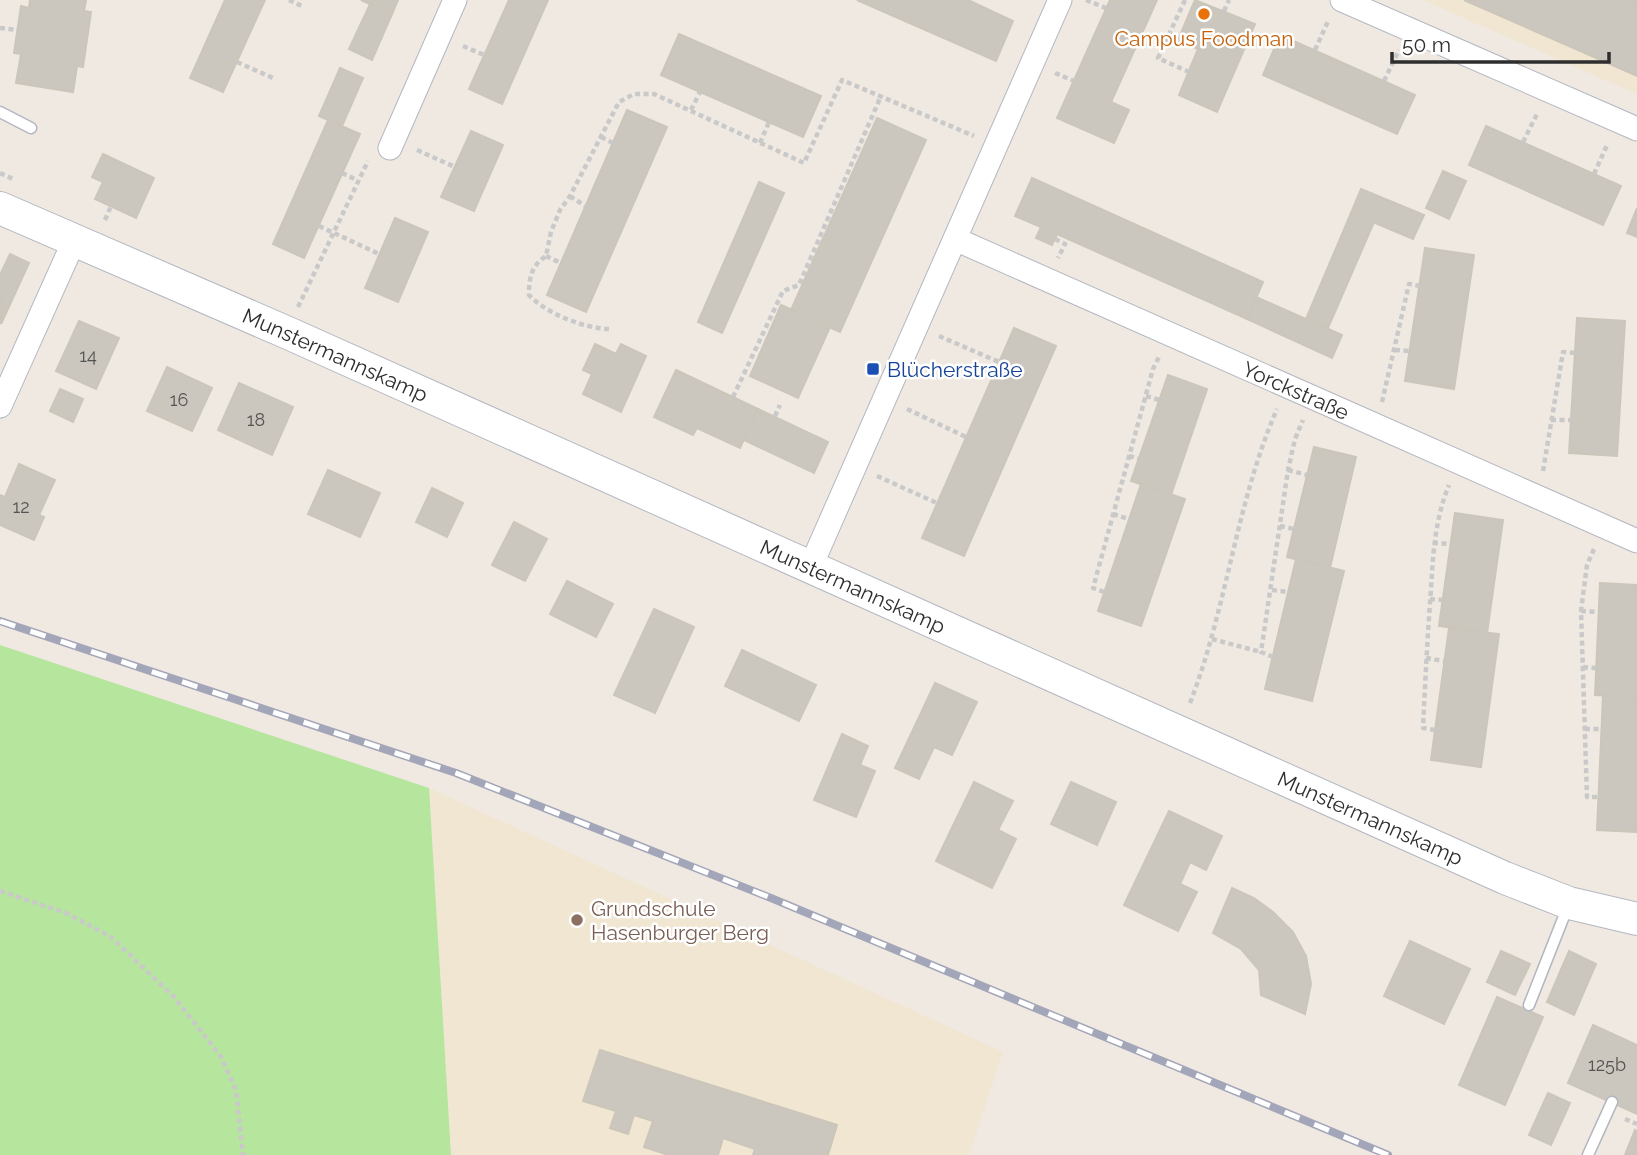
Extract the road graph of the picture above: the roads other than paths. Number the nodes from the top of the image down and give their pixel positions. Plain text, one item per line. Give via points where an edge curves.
1 (455, 0) edge
2 (1059, 1) edge
3 (1350, 5) edge
4 (0, 112) edge
5 (1628, 125) edge
6 (31, 128) dead end
7 (392, 144) road end
8 (0, 208) edge
9 (955, 239) junction
10 (74, 241) junction
11 (0, 406) edge
12 (1637, 541) edge
13 (810, 568) junction
14 (1569, 903) junction
15 (1637, 919) edge
16 (1530, 1004) dead end
17 (1612, 1102) dead end
18 (1588, 1155) edge

1 - 7 street
2 - 9 street
3 - 5 street
4 - 6 lane
8 - 10 street, Munstermannskamp
9 - 12 street, Yorckstraße
9 - 13 street
10 - 11 street
10 - 13 street, Munstermannskamp
13 - 14 street, Munstermannskamp
14 - 15 street, Munstermannskamp
14 - 16 lane
17 - 18 lane

